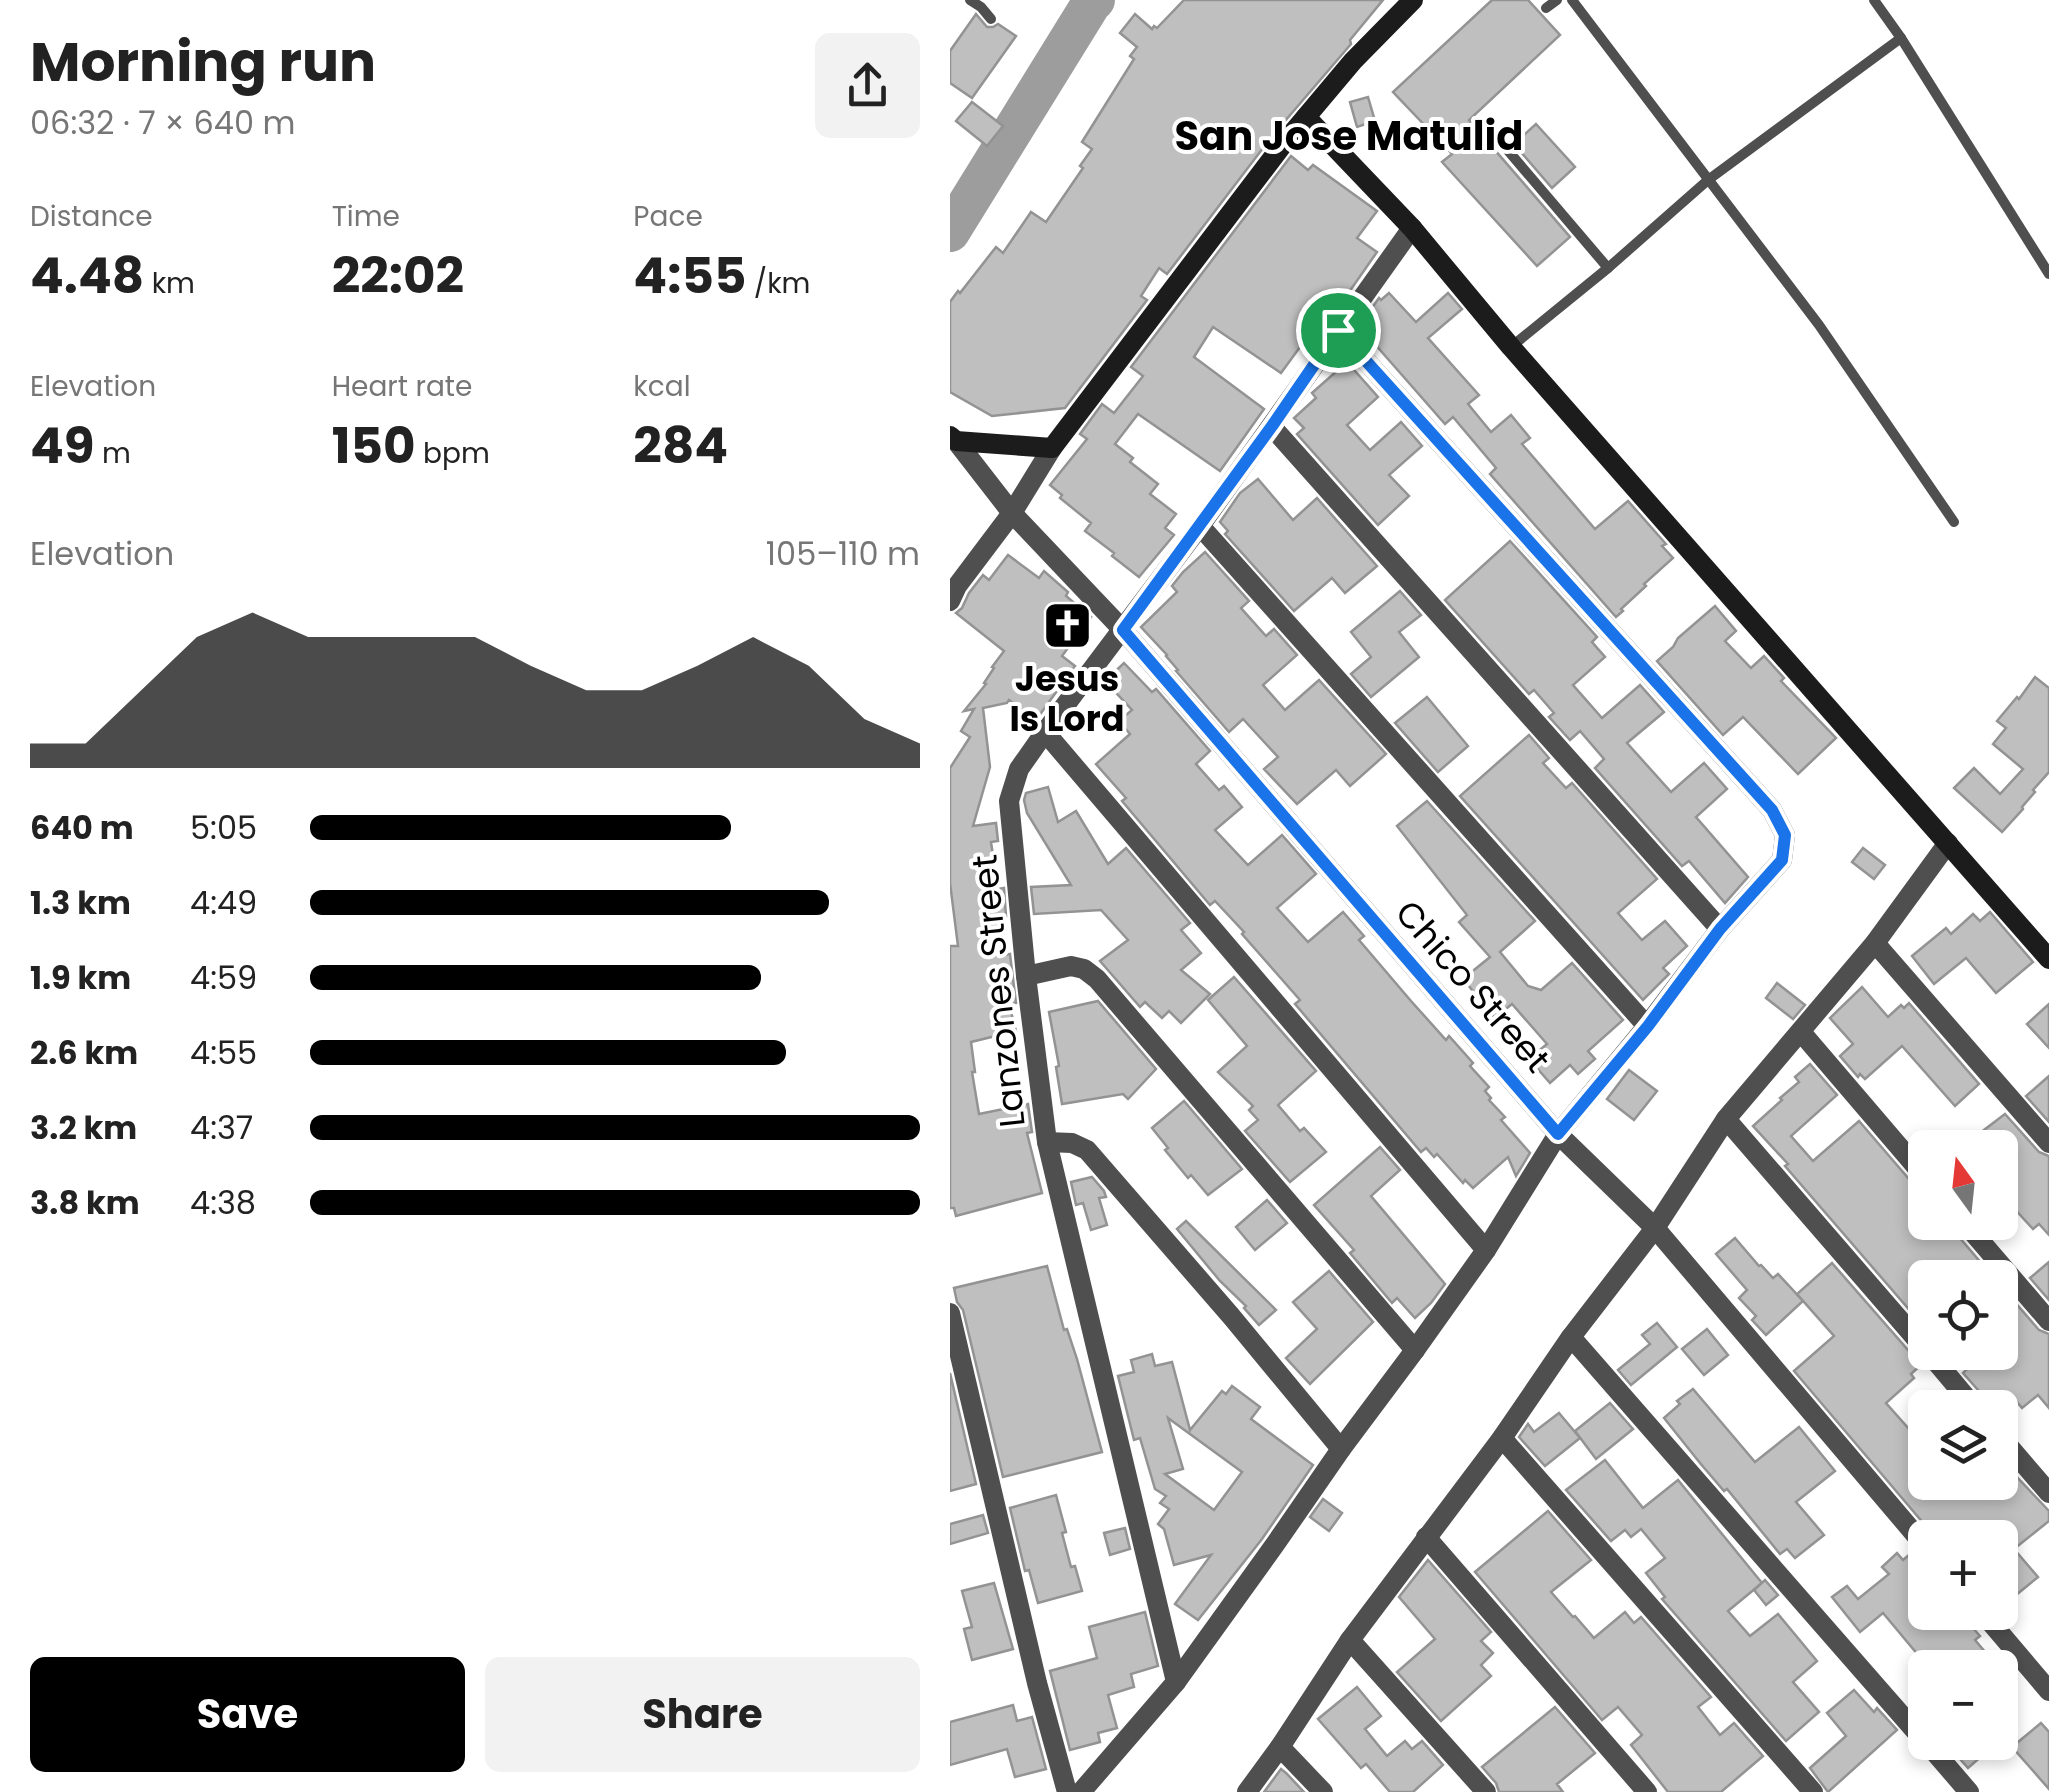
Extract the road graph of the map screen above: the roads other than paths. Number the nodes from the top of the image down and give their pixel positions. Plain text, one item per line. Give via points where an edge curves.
1 (970, 0) edge
2 (1413, 0) edge
3 (1556, 0) edge
4 (1572, 0) edge
5 (1874, 0) edge
6 (1546, 8) dead end
7 (991, 19) dead end
8 (1901, 38) junction
9 (1306, 117) junction
10 (1498, 140) dead end
11 (1708, 180) junction
12 (1412, 228) junction
13 (1608, 268) junction
14 (2049, 274) edge
15 (1338, 330) junction
16 (1511, 347) junction
17 (1272, 426) junction
18 (953, 439) edge
19 (1052, 448) junction
20 (1012, 513) junction
21 (1954, 522) dead end
22 (1200, 526) junction
23 (952, 590) edge
24 (1123, 630) junction
25 (1045, 732) junction
26 (1948, 843) junction
27 (1720, 929) junction
28 (1875, 943) junction
29 (2049, 959) edge
30 (1026, 976) junction
31 (1648, 1026) junction
32 (1801, 1032) junction
33 (1726, 1119) junction
34 (1558, 1134) junction
35 (1047, 1142) junction
36 (2049, 1143) edge
37 (1908, 1156) edge
38 (1655, 1228) junction
39 (1979, 1240) edge
40 (1486, 1250) junction
41 (950, 1313) edge
42 (2049, 1321) edge
43 (1908, 1330) edge
44 (1571, 1337) junction
45 (1415, 1350) junction
46 (1943, 1370) edge
47 (1960, 1390) edge
48 (1502, 1438) junction
49 (1340, 1449) junction
50 (2018, 1457) edge
51 (2049, 1492) edge
52 (1908, 1526) edge
53 (1426, 1537) junction
54 (1997, 1630) edge
55 (1350, 1640) junction
56 (1176, 1682) junction
57 (2049, 1692) edge
58 (1908, 1723) edge
59 (1280, 1747) junction
60 (1941, 1760) edge
61 (1067, 1792) edge
62 (1081, 1792) edge
63 (1247, 1792) edge
64 (1322, 1792) edge
65 (1486, 1792) edge
66 (1647, 1792) edge
67 (1813, 1792) edge
68 (1969, 1792) edge

1 - 7 lane
2 - 9 street
3 - 6 lane
4 - 11 lane
5 - 8 lane
8 - 11 lane
8 - 14 lane
9 - 12 street
9 - 19 street
10 - 13 lane
11 - 13 lane
11 - 21 lane
12 - 15 street, Lanzones Street
12 - 16 street
13 - 16 lane
15 - 17 street, Lanzones Street
15 - 27 street via 1772,810 1785,835 1782,860
16 - 26 street
17 - 22 street, Lanzones Street
17 - 27 street
18 - 19 street
18 - 20 street, Chico Street
19 - 20 street
20 - 23 street
20 - 24 street, Chico Street
22 - 24 street, Lanzones Street
22 - 31 street
24 - 25 street, Lanzones Street
24 - 34 street, Chico Street
25 - 30 street, Lanzones Street via 1019,769 1010,801
25 - 40 street
26 - 28 street
26 - 29 street
27 - 31 street
28 - 32 street
28 - 36 street
30 - 35 street, Lanzones Street
30 - 45 street via 1071,966 1098,979
31 - 34 street
32 - 33 street
32 - 37 street
33 - 38 street
33 - 43 street
34 - 38 street, Chico Street
34 - 40 street
35 - 49 street via 1087,1150
35 - 56 street, Lanzones Street
38 - 44 street
38 - 52 street, Chico Street
39 - 42 street
40 - 45 street
41 - 61 street
44 - 48 street
44 - 58 street
45 - 49 street
46 - 47 street
48 - 53 street
48 - 67 street
49 - 56 street
50 - 51 street
53 - 55 street
53 - 66 street
54 - 57 street
55 - 59 street
55 - 65 street
56 - 62 street
59 - 63 street
59 - 64 street
60 - 68 street

